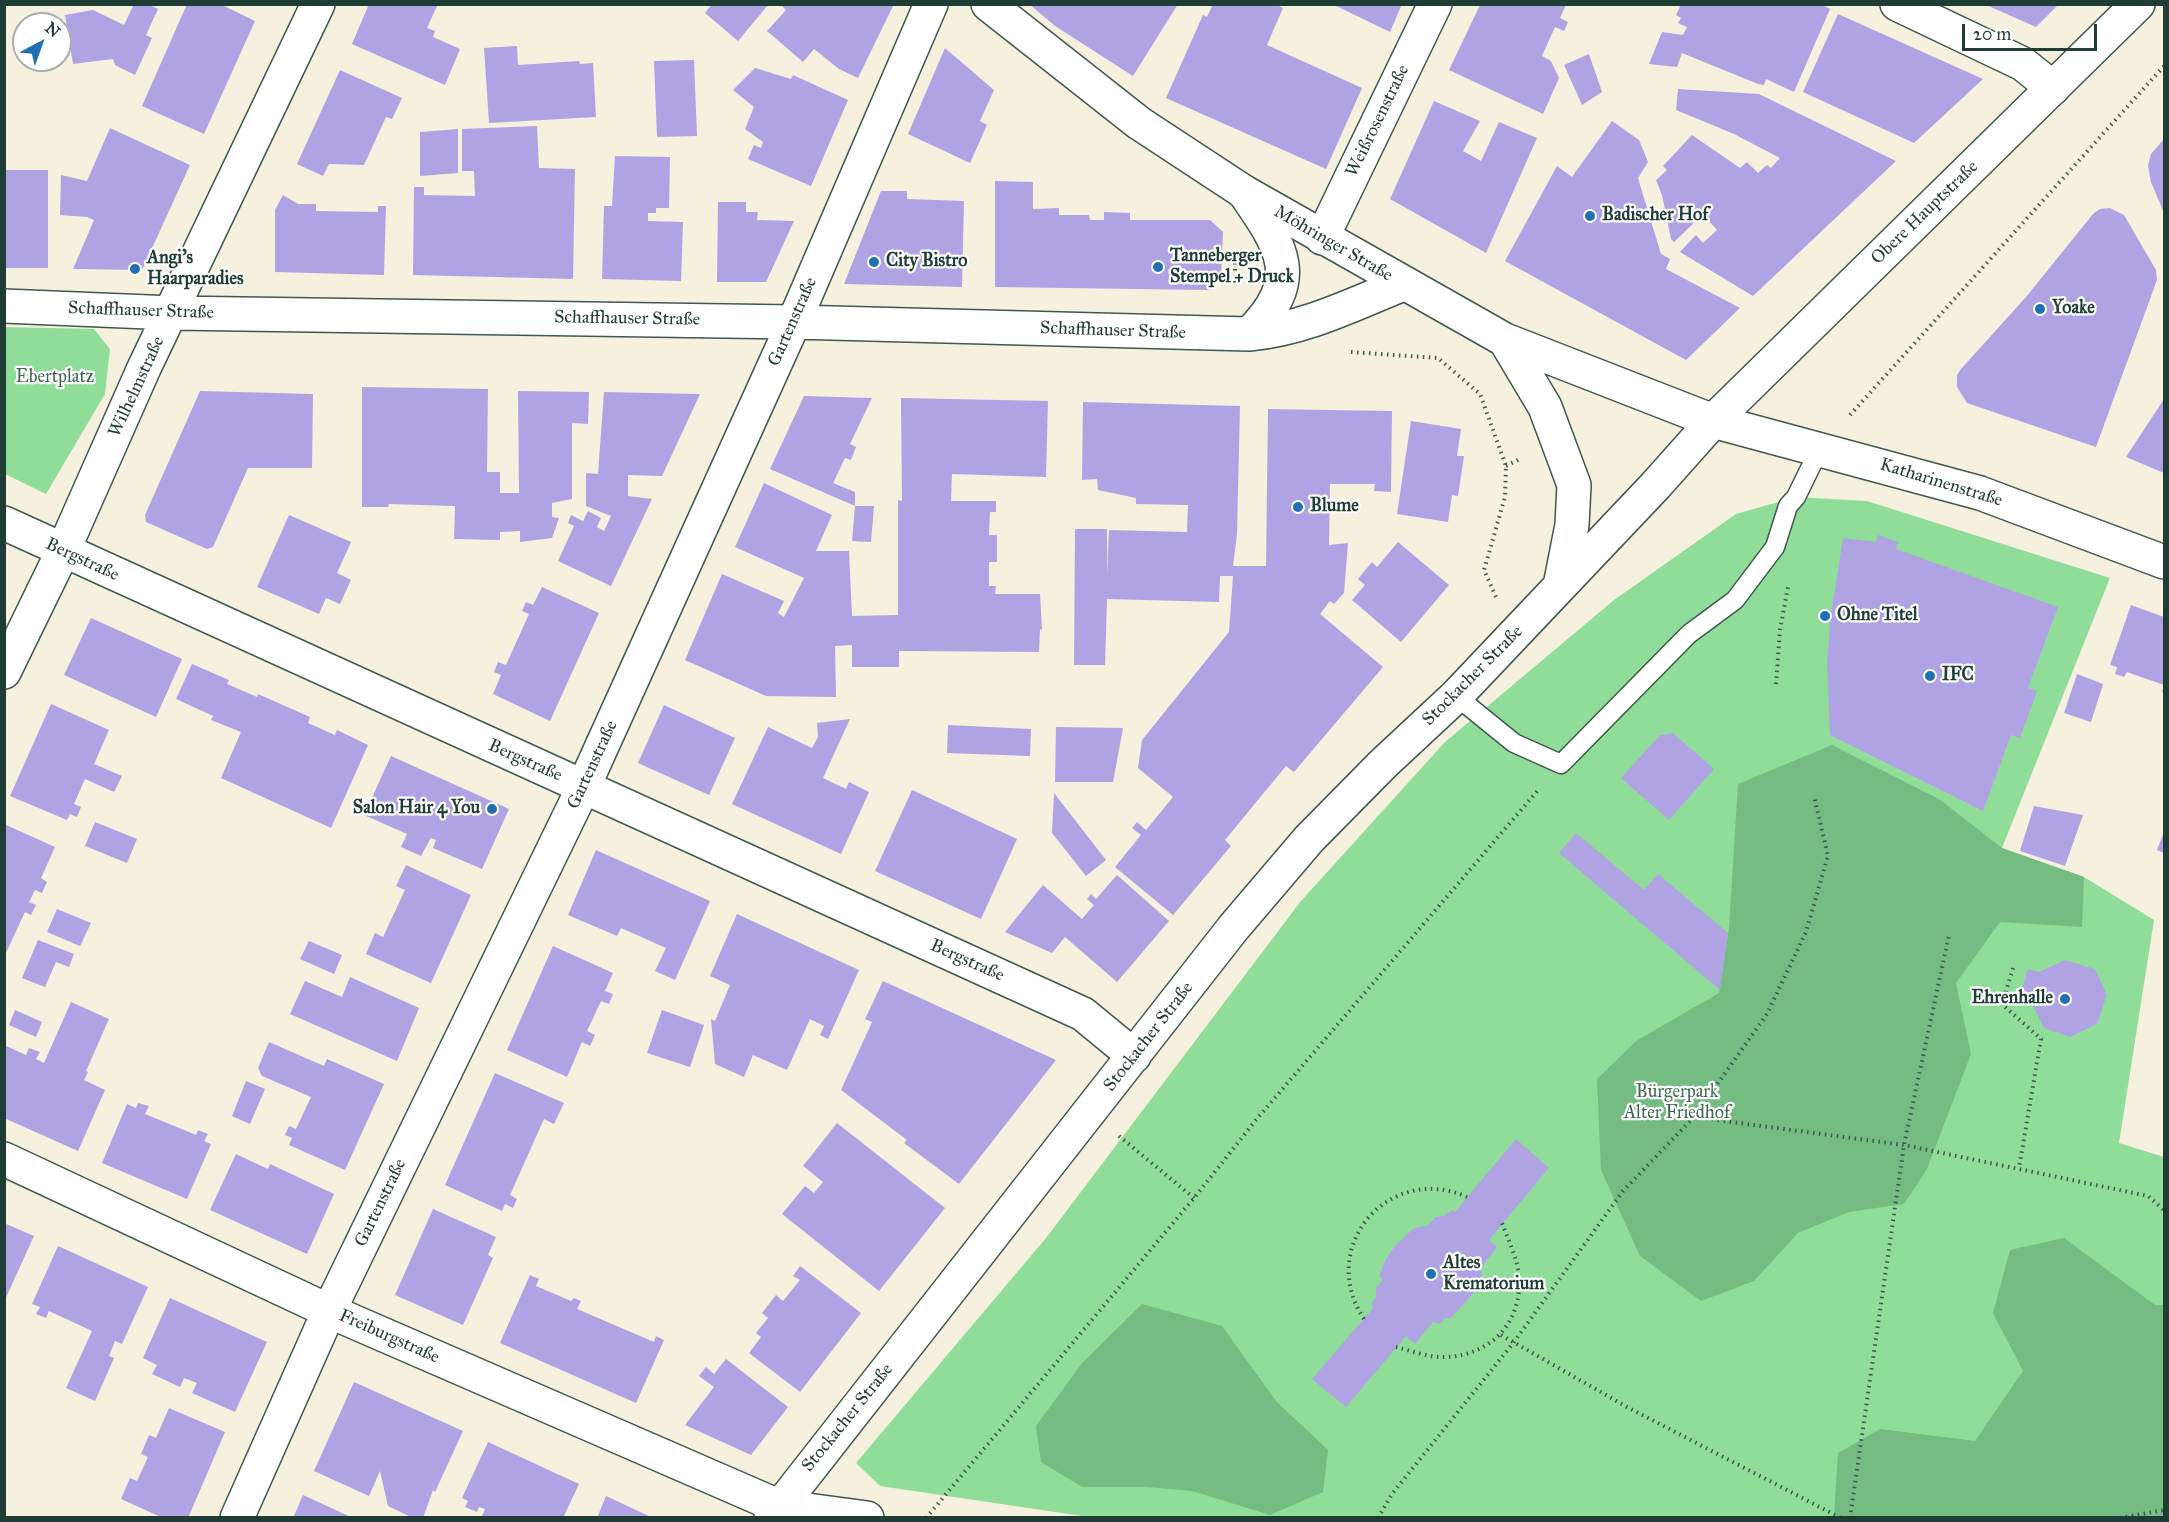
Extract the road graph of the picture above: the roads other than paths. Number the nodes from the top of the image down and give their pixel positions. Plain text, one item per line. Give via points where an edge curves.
1 (318, 4) edge
2 (931, 4) edge
3 (988, 4) edge
4 (1435, 4) edge
5 (1897, 4) edge
6 (2138, 4) edge
7 (2053, 88) junction
8 (1244, 192) junction
9 (1322, 238) junction
10 (1403, 284) junction
11 (4, 306) edge
12 (173, 313) junction
13 (794, 322) junction
14 (1249, 334) junction
15 (1505, 340) junction
16 (1713, 421) junction
17 (1819, 450) junction
18 (4, 523) edge
19 (63, 551) junction
20 (2164, 562) edge
21 (1560, 586) junction
22 (4, 672) edge
23 (1456, 696) junction
24 (584, 788) junction
25 (1134, 1056) junction
26 (4, 1158) edge
27 (329, 1311) junction
28 (774, 1512) edge
29 (237, 1518) edge
30 (867, 1518) edge

1 - 12 street, Wilhelmstraße
2 - 13 street, Gartenstraße
3 - 8 street, Möhringer Straße via 1139,123
4 - 9 street, Weißrosenstraße
5 - 7 street via 2023,64
6 - 7 street, Obere Hauptstraße
7 - 16 street, Obere Hauptstraße
8 - 9 street, Möhringer Straße
8 - 14 street via 1276,240 1282,257 1275,302
9 - 10 street, Möhringer Straße
10 - 14 street, Schaffhauser Straße via 1310,323
10 - 15 street, Möhringer Straße
11 - 12 street, Schaffhauser Straße
12 - 13 street, Schaffhauser Straße
12 - 19 street, Wilhelmstraße via 144,368
13 - 14 street, Schaffhauser Straße
13 - 24 street, Gartenstraße
15 - 16 street, Möhringer Straße
15 - 21 street via 1545,407 1574,485 1572,525
16 - 17 street, Katharinenstraße
16 - 21 street, Stockacher Straße
17 - 20 street, Katharinenstraße via 1980,493
17 - 23 lane via 1788,506 1775,548 1735,600 1689,634 1561,764 1514,743
18 - 19 street, Bergstraße
19 - 22 street, Wilhelmstraße
19 - 24 street, Bergstraße
21 - 23 street, Stockacher Straße
23 - 25 street, Stockacher Straße via 1309,839 1234,927
24 - 25 street, Bergstraße via 1083,1014
24 - 27 street, Gartenstraße
25 - 28 street, Stockacher Straße
26 - 27 street, Freiburgstraße
27 - 28 street, Freiburgstraße
27 - 29 street, Gartenstraße
28 - 30 street, Freiburgstraße

